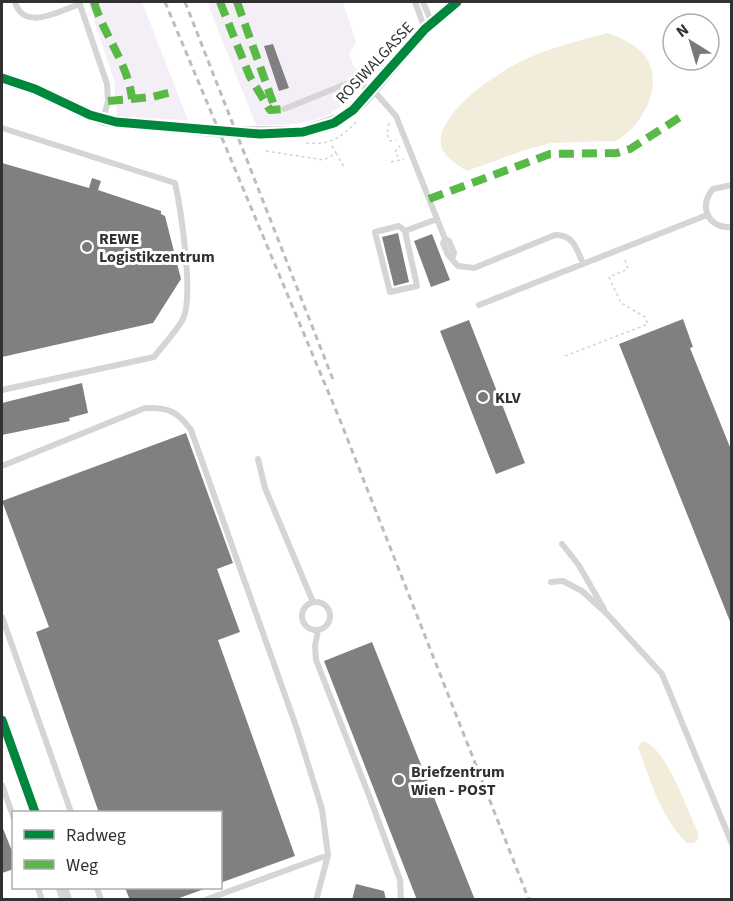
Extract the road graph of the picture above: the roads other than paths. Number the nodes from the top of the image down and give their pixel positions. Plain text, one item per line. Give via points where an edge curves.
1 (15, 2) edge
2 (415, 2) edge
3 (423, 2) edge
4 (458, 2) edge
5 (80, 3) edge
6 (429, 26) junction
7 (2, 78) edge
8 (373, 90) junction
9 (284, 109) dead end
10 (103, 120) junction
11 (2, 128) edge
12 (732, 185) edge
13 (707, 215) junction
14 (437, 219) junction
15 (732, 227) edge
16 (405, 231) junction
17 (583, 264) junction
18 (480, 305) dead end
19 (2, 390) edge
20 (258, 459) dead end
21 (2, 466) edge
22 (562, 544) dead end
23 (551, 582) dead end
24 (313, 602) junction
25 (607, 614) junction
26 (2, 617) edge
27 (318, 630) junction
28 (2, 720) edge
29 (2, 785) edge
30 (34, 811) edge
31 (69, 811) edge
32 (12, 813) edge
33 (732, 844) edge
34 (328, 855) junction
35 (315, 899) edge
36 (205, 900) edge
37 (402, 900) edge

1 - 5 lane via 24,17 37,18
2 - 6 lane
3 - 6 lane
4 - 6 street, ROSIWALGASSE
5 - 10 lane via 107,84
6 - 8 street, ROSIWALGASSE
7 - 10 street, ROSIWALGASSE
8 - 9 lane via 351,82
8 - 10 street, ROSIWALGASSE via 342,118 315,130 260,134
8 - 14 lane via 396,116
11 - 19 lane via 175,183 182,213 186,295 183,318 154,357
12 - 13 lane via 720,186 709,194
13 - 15 lane via 717,225
13 - 17 lane
14 - 16 lane
14 - 17 lane via 458,266 487,262 563,234 571,240
16 - 16 lane via 399,226 375,232 390,292 417,286
17 - 18 lane
20 - 24 lane via 265,488
21 - 34 lane via 145,408 167,407 180,414 191,429 293,718 322,809
22 - 25 lane
23 - 25 lane via 571,584
24 - 27 lane via 305,607 302,616 305,625
24 - 27 lane via 322,603 330,614 326,626
25 - 33 lane via 662,674
26 - 31 lane
27 - 37 lane via 316,660 378,818 400,880
28 - 30 street
29 - 32 lane
34 - 35 lane
34 - 36 lane

